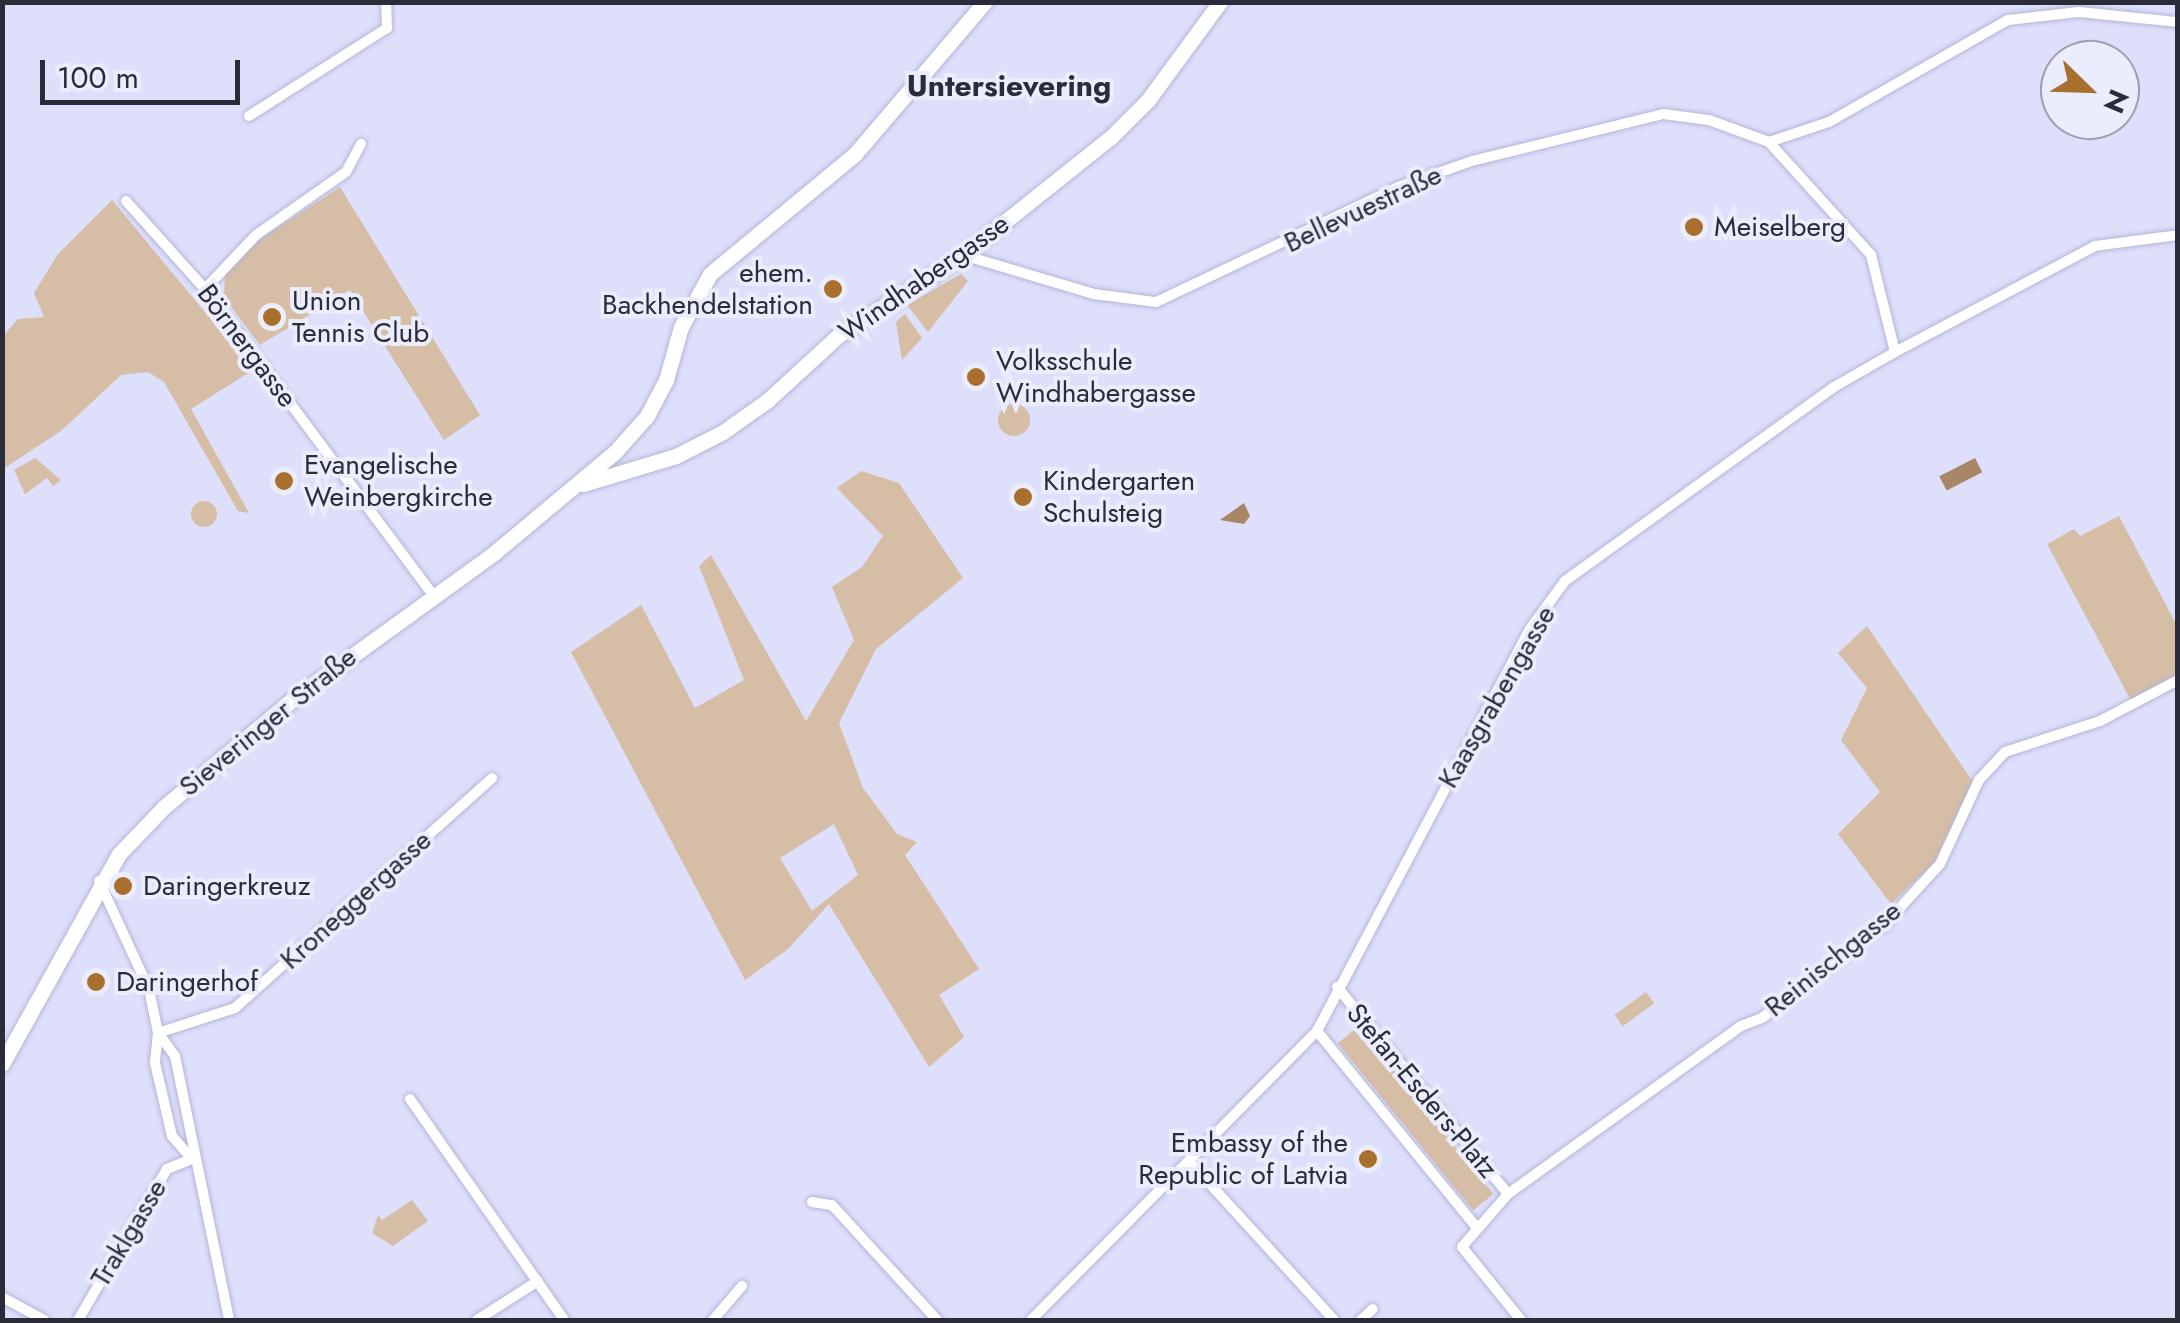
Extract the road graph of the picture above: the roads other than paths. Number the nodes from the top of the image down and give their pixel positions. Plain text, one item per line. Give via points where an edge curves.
1 (386, 2) edge
2 (985, 2) edge
3 (1220, 2) edge
4 (2178, 22) edge
5 (250, 116) dead end
6 (1769, 142) junction
7 (361, 144) dead end
8 (126, 201) dead end
9 (2178, 235) edge
10 (963, 256) junction
11 (204, 289) junction
12 (1895, 352) junction
13 (615, 452) junction
14 (628, 470) junction
15 (579, 485) junction
16 (432, 594) junction
17 (2178, 680) edge
18 (492, 778) dead end
19 (99, 880) junction
20 (1337, 988) junction
21 (1317, 1031) junction
22 (158, 1034) junction
23 (8, 1043) edge
24 (2, 1064) edge
25 (410, 1099) dead end
26 (192, 1159) junction
27 (1189, 1161) junction
28 (1508, 1194) junction
29 (812, 1202) dead end
30 (1477, 1228) junction
31 (538, 1281) junction
32 (742, 1286) dead end
33 (2, 1296) edge
34 (1373, 1309) dead end
35 (44, 1320) edge
36 (78, 1320) edge
37 (230, 1320) edge
38 (477, 1320) edge
39 (564, 1320) edge
40 (713, 1320) edge
41 (937, 1320) edge
42 (1031, 1320) edge
43 (1334, 1320) edge
44 (1362, 1320) edge
45 (1520, 1320) edge

1 - 5 street via 391,22
2 - 13 main road, Sieveringer Straße via 854,154 710,274 681,327 647,416
3 - 10 main road, Windhabergasse via 1123,124
4 - 6 street via 2113,13 2019,16 1982,30 1829,122
6 - 10 street, Bellevuestraße via 1684,115 1632,119 1422,177 1156,302 1094,294
6 - 12 street via 1871,255
7 - 11 street via 346,172 256,235
8 - 11 street, Börnergasse
9 - 12 street, Kaasgrabengasse via 2095,246
10 - 14 main road, Windhabergasse via 839,335 723,432
11 - 16 street, Börnergasse
12 - 20 street, Kaasgrabengasse via 1834,387 1565,580 1530,629
13 - 14 main road
13 - 15 main road, Sieveringer Straße
14 - 15 main road, Windhabergasse
15 - 16 main road, Sieveringer Straße
16 - 19 main road, Sieveringer Straße via 164,806
17 - 28 street, Reinischgasse via 2100,721 2006,752 1979,780 1940,864 1884,924 1762,1018 1741,1026
18 - 22 street, Kroneggergasse via 235,1008
19 - 22 street via 128,936
19 - 23 main road, Sieveringer Straße
20 - 21 street, Kaasgrabengasse
20 - 28 street, Stefan-Esders-Platz
21 - 27 street, Kaasgrabengasse
21 - 30 street, Stefan-Esders-Platz
22 - 26 street via 175,1056 194,1135
22 - 26 street via 155,1063 172,1136
23 - 24 main road, Sieveringer Straße
25 - 31 street
26 - 36 street, Traklgasse via 167,1170
26 - 37 street
27 - 42 street, Kaasgrabengasse
27 - 43 street
28 - 30 street, Stefan-Esders-Platz via 1504,1206
29 - 41 street via 832,1205
30 - 45 street via 1462,1248
31 - 38 street
31 - 39 street
32 - 40 street
33 - 35 street
34 - 44 street

